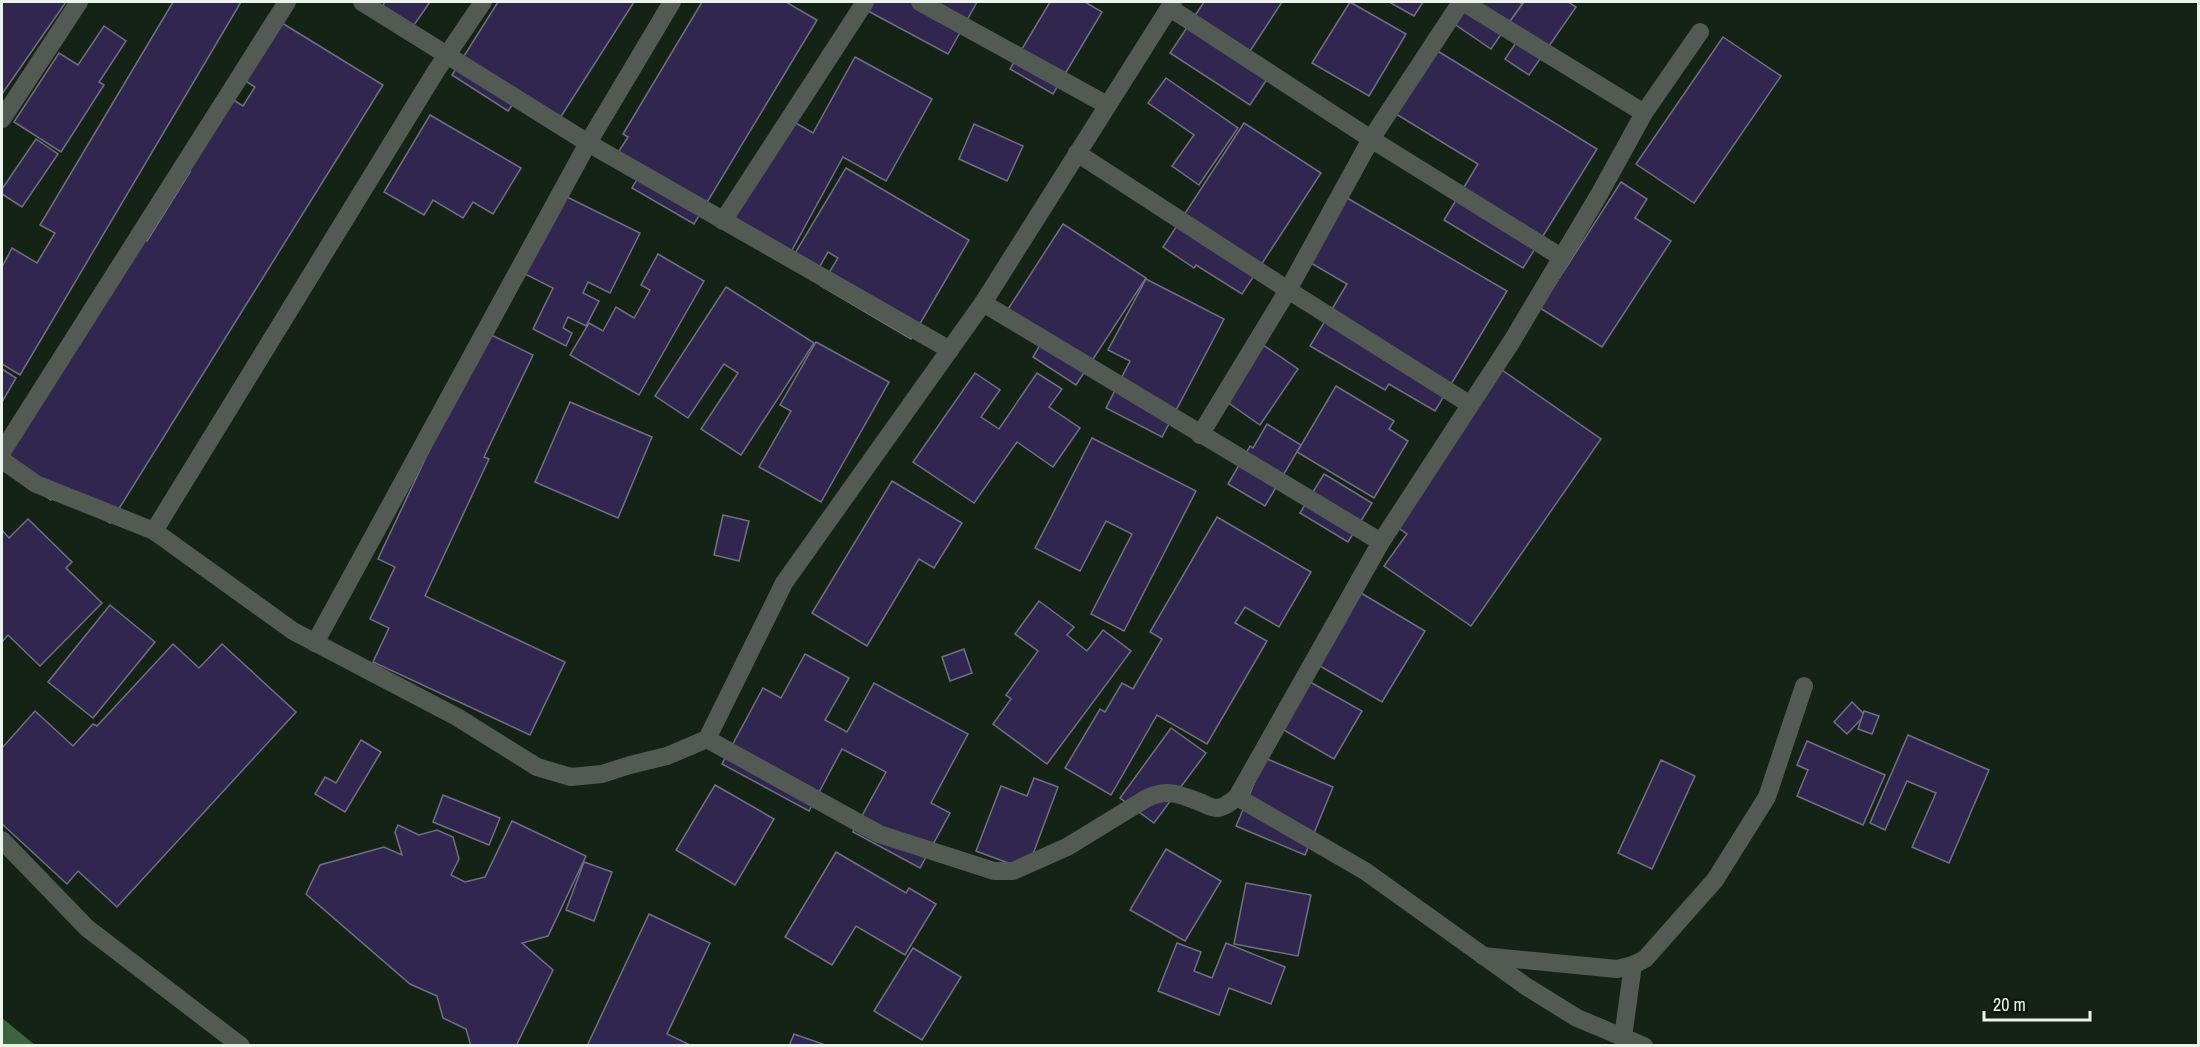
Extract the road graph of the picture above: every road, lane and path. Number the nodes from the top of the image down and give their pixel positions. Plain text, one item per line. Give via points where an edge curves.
1 (79, 2) edge
2 (287, 2) edge
3 (362, 2) edge
4 (483, 2) edge
5 (672, 2) edge
6 (865, 2) edge
7 (920, 2) edge
8 (1462, 2) edge
9 (1171, 5) edge
10 (1700, 32) dead end
11 (448, 54) junction
12 (1107, 105) junction
13 (1644, 113) junction
14 (2, 119) edge
15 (1371, 140) junction
16 (588, 143) junction
17 (1077, 153) junction
18 (723, 221) junction
19 (1561, 257) junction
20 (1288, 290) junction
21 (983, 303) junction
22 (950, 350) junction
23 (1469, 404) junction
24 (1200, 435) junction
25 (2, 452) edge
26 (2, 460) edge
27 (154, 531) junction
28 (1381, 542) junction
29 (315, 643) junction
30 (1804, 686) dead end
31 (707, 739) junction
32 (1237, 797) junction
33 (2, 840) edge
34 (1483, 956) junction
35 (1634, 965) junction
36 (1623, 1037) junction
37 (241, 1046) edge
38 (1644, 1046) edge

1 - 14 street
2 - 25 street
3 - 11 street
4 - 11 street
5 - 16 street
6 - 18 street
7 - 12 street
8 - 13 street
8 - 15 street
9 - 12 street
9 - 15 street
10 - 13 street
11 - 16 street
11 - 27 street
12 - 17 street
13 - 19 street
15 - 19 street
15 - 20 street
16 - 18 street
16 - 29 street
17 - 20 street
17 - 21 street
18 - 22 street
19 - 23 street via 1512,341
20 - 23 street
20 - 24 street
21 - 22 street
21 - 24 street
22 - 31 street via 784,583
23 - 28 street
24 - 28 street
26 - 27 street via 36,484
27 - 29 street via 293,632
28 - 32 street
29 - 31 street via 457,717 537,767 571,777 602,774 667,756
30 - 35 street via 1767,797 1715,880 1645,959
31 - 32 street via 879,834 994,871 1013,871 1067,847 1159,793 1184,796 1215,808 1226,806
32 - 34 street via 1365,871
33 - 37 street via 87,928
34 - 35 street via 1617,969
34 - 36 street via 1577,1018
35 - 36 street
36 - 38 street

